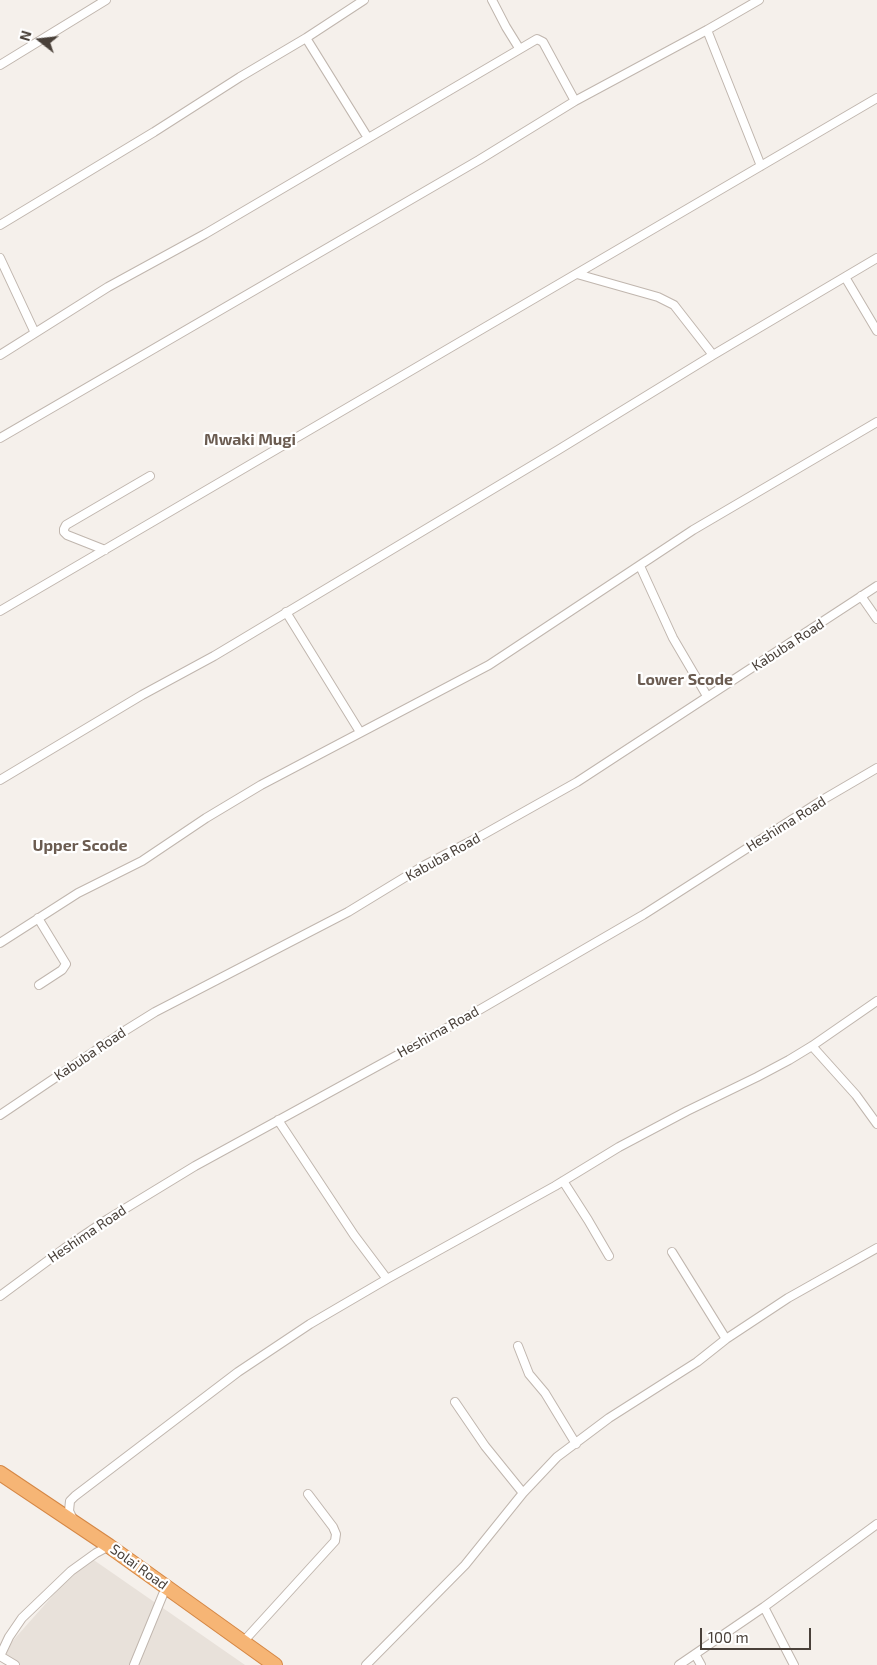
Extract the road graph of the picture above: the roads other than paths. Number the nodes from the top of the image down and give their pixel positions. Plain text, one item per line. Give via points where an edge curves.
1 (106, 0) edge
2 (364, 0) edge
3 (492, 0) edge
4 (759, 0) edge
5 (707, 30) junction
6 (306, 38) junction
7 (519, 48) junction
8 (0, 65) edge
9 (877, 98) edge
10 (575, 101) junction
11 (368, 138) junction
12 (761, 166) junction
13 (0, 225) edge
14 (0, 258) edge
15 (877, 258) edge
16 (577, 274) junction
17 (845, 277) junction
18 (877, 331) edge
19 (35, 333) junction
20 (0, 354) edge
21 (713, 355) junction
22 (877, 422) edge
23 (0, 438) edge
24 (150, 476) dead end
25 (105, 550) junction
26 (640, 566) junction
27 (877, 586) edge
28 (861, 596) junction
29 (0, 611) edge
30 (286, 612) junction
31 (877, 619) edge
32 (707, 696) junction
33 (360, 732) junction
34 (877, 768) edge
35 (0, 780) edge
36 (38, 918) junction
37 (0, 943) edge
38 (39, 985) dead end
39 (877, 1001) edge
40 (812, 1046) junction
41 (1, 1113) edge
42 (278, 1120) junction
43 (877, 1124) edge
44 (563, 1181) junction
45 (877, 1248) edge
46 (672, 1252) dead end
47 (609, 1256) dead end
48 (387, 1279) junction
49 (0, 1296) edge
50 (726, 1339) junction
51 (518, 1346) dead end
52 (454, 1402) dead end
53 (576, 1444) junction
54 (2, 1478) edge
55 (523, 1493) junction
56 (308, 1494) dead end
57 (75, 1523) junction
58 (877, 1524) edge
59 (110, 1546) junction
60 (166, 1587) junction
61 (764, 1607) junction
62 (243, 1642) junction
63 (695, 1654) junction
64 (15, 1665) edge
65 (134, 1665) edge
66 (275, 1665) edge
67 (366, 1665) edge
68 (679, 1665) edge
69 (701, 1665) edge
70 (794, 1665) edge

1 - 8 street
2 - 6 street
3 - 7 street
4 - 5 street
5 - 10 street
5 - 12 street
6 - 11 street
6 - 13 street
7 - 10 street via 537,39 543,42
7 - 11 street
9 - 12 street
10 - 23 street
11 - 19 street
12 - 16 street
14 - 19 street
15 - 17 street
16 - 21 street via 658,297 674,305
16 - 25 street
17 - 18 street
17 - 21 street
19 - 20 street
21 - 30 street
22 - 26 street via 693,530
24 - 25 street via 64,528 68,535
25 - 29 street
26 - 32 street via 673,638
26 - 33 street via 488,665
27 - 28 street, Kabuba Road
28 - 31 street
28 - 32 street, Kabuba Road
30 - 33 street
30 - 35 street
32 - 41 street, Kabuba Road via 577,782 348,912 155,1012
33 - 36 street via 262,785 142,861 78,893
34 - 42 street, Heshima Road via 643,915 467,1017
36 - 37 street
36 - 38 street via 66,964
39 - 40 street
40 - 43 street
40 - 44 street via 619,1147
42 - 48 street
42 - 49 street, Heshima Road via 108,1219
44 - 47 street
44 - 48 street
45 - 50 street via 788,1298
46 - 50 street
48 - 57 street via 310,1324 238,1372 75,1496 70,1501 69,1511
50 - 53 street
51 - 53 street via 529,1374
52 - 55 street
53 - 55 street via 558,1457
54 - 57 highway, Solai Road
55 - 67 street via 465,1565
56 - 62 street via 333,1527 335,1541
57 - 59 highway, Solai Road
58 - 61 street
59 - 60 highway, Solai Road
59 - 64 street via 71,1571 22,1618 0,1656
60 - 62 highway, Solai Road
60 - 65 street
61 - 63 street
61 - 70 street
62 - 66 highway, Solai Road
63 - 68 street
63 - 69 street

